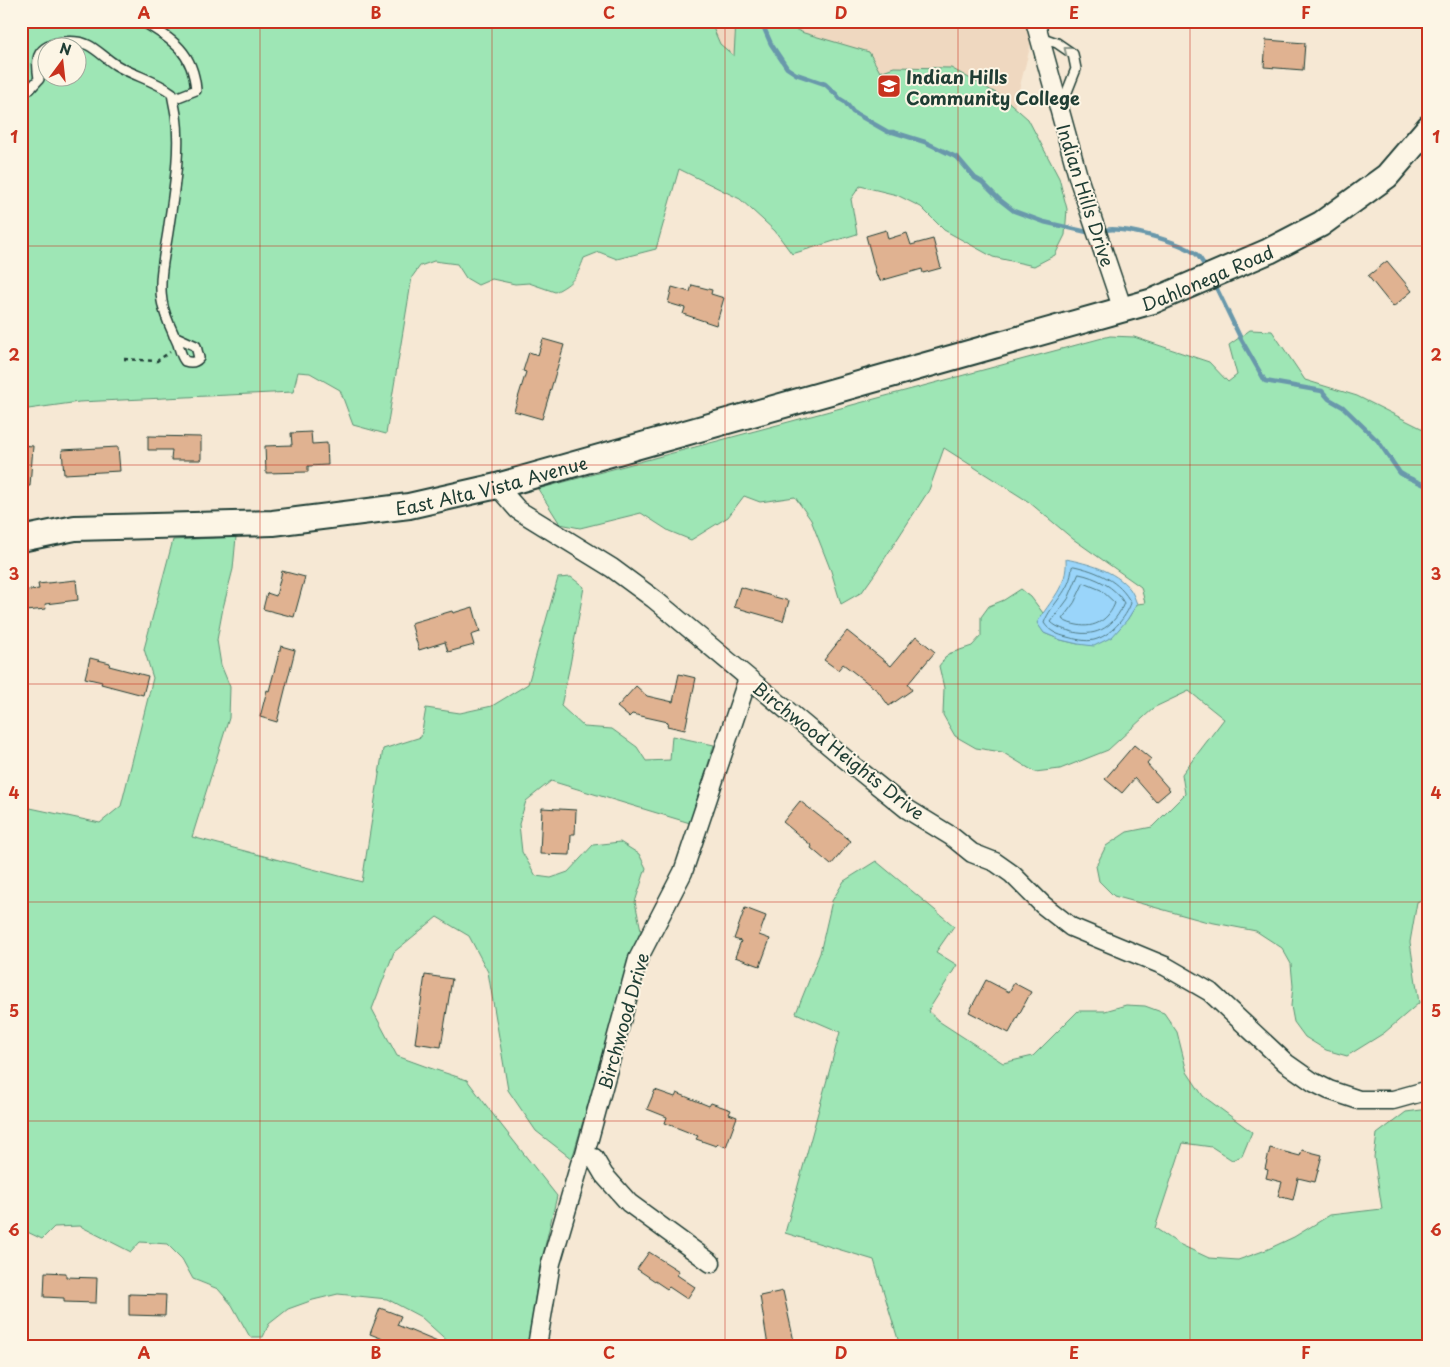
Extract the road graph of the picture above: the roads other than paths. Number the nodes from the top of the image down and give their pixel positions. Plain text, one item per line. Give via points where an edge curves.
1 (142, 21) edge
2 (1037, 29) edge
3 (21, 91) edge
4 (173, 100) junction
5 (1060, 110) junction
6 (1429, 127) edge
7 (1124, 310) junction
8 (176, 340) road end
9 (948, 358) joint
10 (497, 486) junction
11 (21, 539) edge
12 (748, 678) junction
13 (1429, 1090) edge
14 (584, 1156) junction
15 (710, 1263) dead end
16 (537, 1346) edge

1 - 4 lane via 173,42 191,64 196,90
2 - 5 street, Indian Hills Drive
5 -> 2 lane via 1076,68 1073,54
3 - 4 lane via 30,88 38,79 38,59 43,49 67,42 86,44 116,65 163,86 172,93
4 - 8 lane via 177,148 162,302
5 - 7 street, Indian Hills Drive via 1079,180
6 - 7 main road, Dahlonega Road via 1387,176 1321,224 1269,251 1153,302
7 - 9 main road, Dahlonega Road
9 - 10 main road, East Alta Vista Avenue
10 - 11 main road, East Alta Vista Avenue via 409,506 277,523 75,528
10 - 12 street, Birchwood Heights Drive via 518,510 612,568
12 - 13 street, Birchwood Heights Drive via 907,809 972,853 995,862 1012,874 1071,928 1165,966 1210,992 1286,1062 1313,1082 1358,1100 1393,1100
12 - 14 street, Birchwood Drive via 683,872 638,959
14 - 15 street via 594,1158 604,1175 629,1203
14 - 16 street, Birchwood Drive via 550,1263

